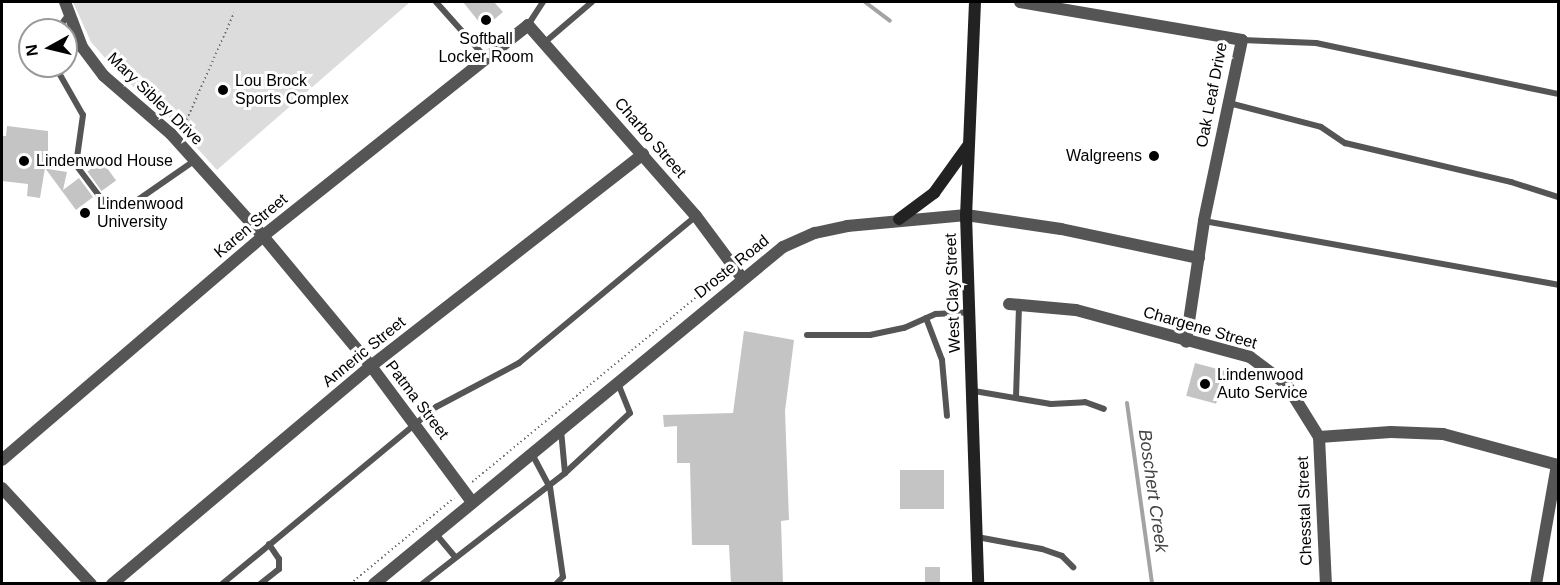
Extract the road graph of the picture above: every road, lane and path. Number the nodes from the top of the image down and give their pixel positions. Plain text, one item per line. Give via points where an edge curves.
1 (65, 2) edge
2 (436, 2) edge
3 (543, 2) edge
4 (592, 2) edge
5 (975, 2) edge
6 (1020, 2) edge
7 (234, 13) dead end
8 (69, 14) junction
9 (66, 18) edge
10 (528, 25) junction
11 (1242, 40) junction
12 (544, 43) junction
13 (486, 58) junction
14 (62, 78) edge
15 (1558, 94) edge
16 (1227, 103) junction
17 (182, 131) dead end
18 (968, 146) junction
19 (643, 154) junction
20 (194, 161) junction
21 (1558, 197) edge
22 (966, 214) junction
23 (696, 216) junction
24 (899, 219) junction
25 (1204, 221) junction
26 (263, 236) junction
27 (1199, 258) junction
28 (733, 267) junction
29 (742, 278) junction
30 (1558, 285) edge
31 (1014, 304) joint
32 (970, 312) junction
33 (926, 318) junction
34 (807, 336) dead end
35 (1186, 342) junction
36 (371, 366) junction
37 (618, 382) junction
38 (974, 391) junction
39 (1016, 397) junction
40 (1104, 409) dead end
41 (947, 416) dead end
42 (414, 425) junction
43 (561, 429) junction
44 (1319, 437) junction
45 (531, 452) junction
46 (2, 460) edge
47 (1558, 465) edge
48 (565, 473) junction
49 (550, 487) junction
50 (2, 488) edge
51 (463, 490) junction
52 (472, 502) junction
53 (435, 532) junction
54 (977, 537) junction
55 (269, 544) junction
56 (455, 557) junction
57 (1073, 567) dead end
58 (564, 580) edge
59 (382, 581) edge
60 (91, 584) edge
61 (112, 584) edge
62 (222, 584) edge
63 (260, 584) edge
64 (350, 584) edge
65 (422, 584) edge
66 (556, 584) edge
67 (978, 584) edge
68 (1326, 584) edge
69 (1536, 584) edge

1 - 8 street, Mary Sibley Drive
2 - 13 lane
3 - 10 lane
4 - 12 lane
5 - 18 main road, West Clay Street
6 - 11 street, Oak Leaf Drive
7 - 17 path
8 - 9 lane
8 - 20 street, Mary Sibley Drive via 82,47 104,76 171,134
10 - 12 street, Charbo Street
10 - 13 street, Karen Street
11 - 15 lane via 1316,43
11 - 16 street, Oak Leaf Drive
12 - 19 street, Charbo Street
13 - 26 street, Karen Street
14 - 20 lane via 83,115 76,165 109,208 129,206
16 - 21 lane via 1321,127 1345,143
16 - 25 street, Oak Leaf Drive
18 - 22 main road, West Clay Street
18 - 24 main road via 934,192
19 - 23 street, Charbo Street
19 - 36 street, Anneric Street
20 - 26 street, Mary Sibley Drive
22 - 24 street, Droste Road
22 - 27 street, Droste Road
22 - 32 main road, West Clay Street
23 - 28 street, Charbo Street
23 - 42 lane via 519,363 452,396
24 - 29 street, Droste Road via 815,233 783,247
25 - 27 street, Oak Leaf Drive
25 - 30 lane
26 - 36 street, Patma Street
26 - 46 street, Karen Street
27 - 35 street, Oak Leaf Drive
28 - 29 street, Charbo Street
28 - 51 path
29 - 37 street, Droste Road
31 - 35 street, Chargene Street via 1076,310
31 - 39 lane
32 - 33 lane
32 - 38 main road, West Clay Street
33 - 34 lane via 870,335
33 - 41 lane via 942,360
35 - 44 street, Chargene Street via 1250,357 1269,369 1286,384
36 - 42 street, Patma Street
36 - 61 street, Anneric Street
37 - 43 street, Droste Road
37 - 48 lane via 630,413
38 - 39 lane
38 - 54 main road, West Clay Street
39 - 40 lane via 1051,404 1085,402
42 - 51 street, Patma Street
42 - 55 lane
43 - 45 street, Droste Road
43 - 48 lane
44 - 47 street via 1391,432 1443,434
44 - 68 street, Chesstal Street
45 - 49 lane
45 - 52 street, Droste Road
47 - 69 street
48 - 49 lane
49 - 56 lane
49 - 58 lane
50 - 60 street
51 - 52 street, Patma Street
51 - 64 path
52 - 53 street, Droste Road
53 - 56 lane
53 - 59 street, Droste Road
54 - 57 lane via 1042,549 1062,556
54 - 67 main road, West Clay Street
55 - 62 lane
55 - 63 lane via 279,559 279,568
56 - 65 lane
58 - 66 lane

